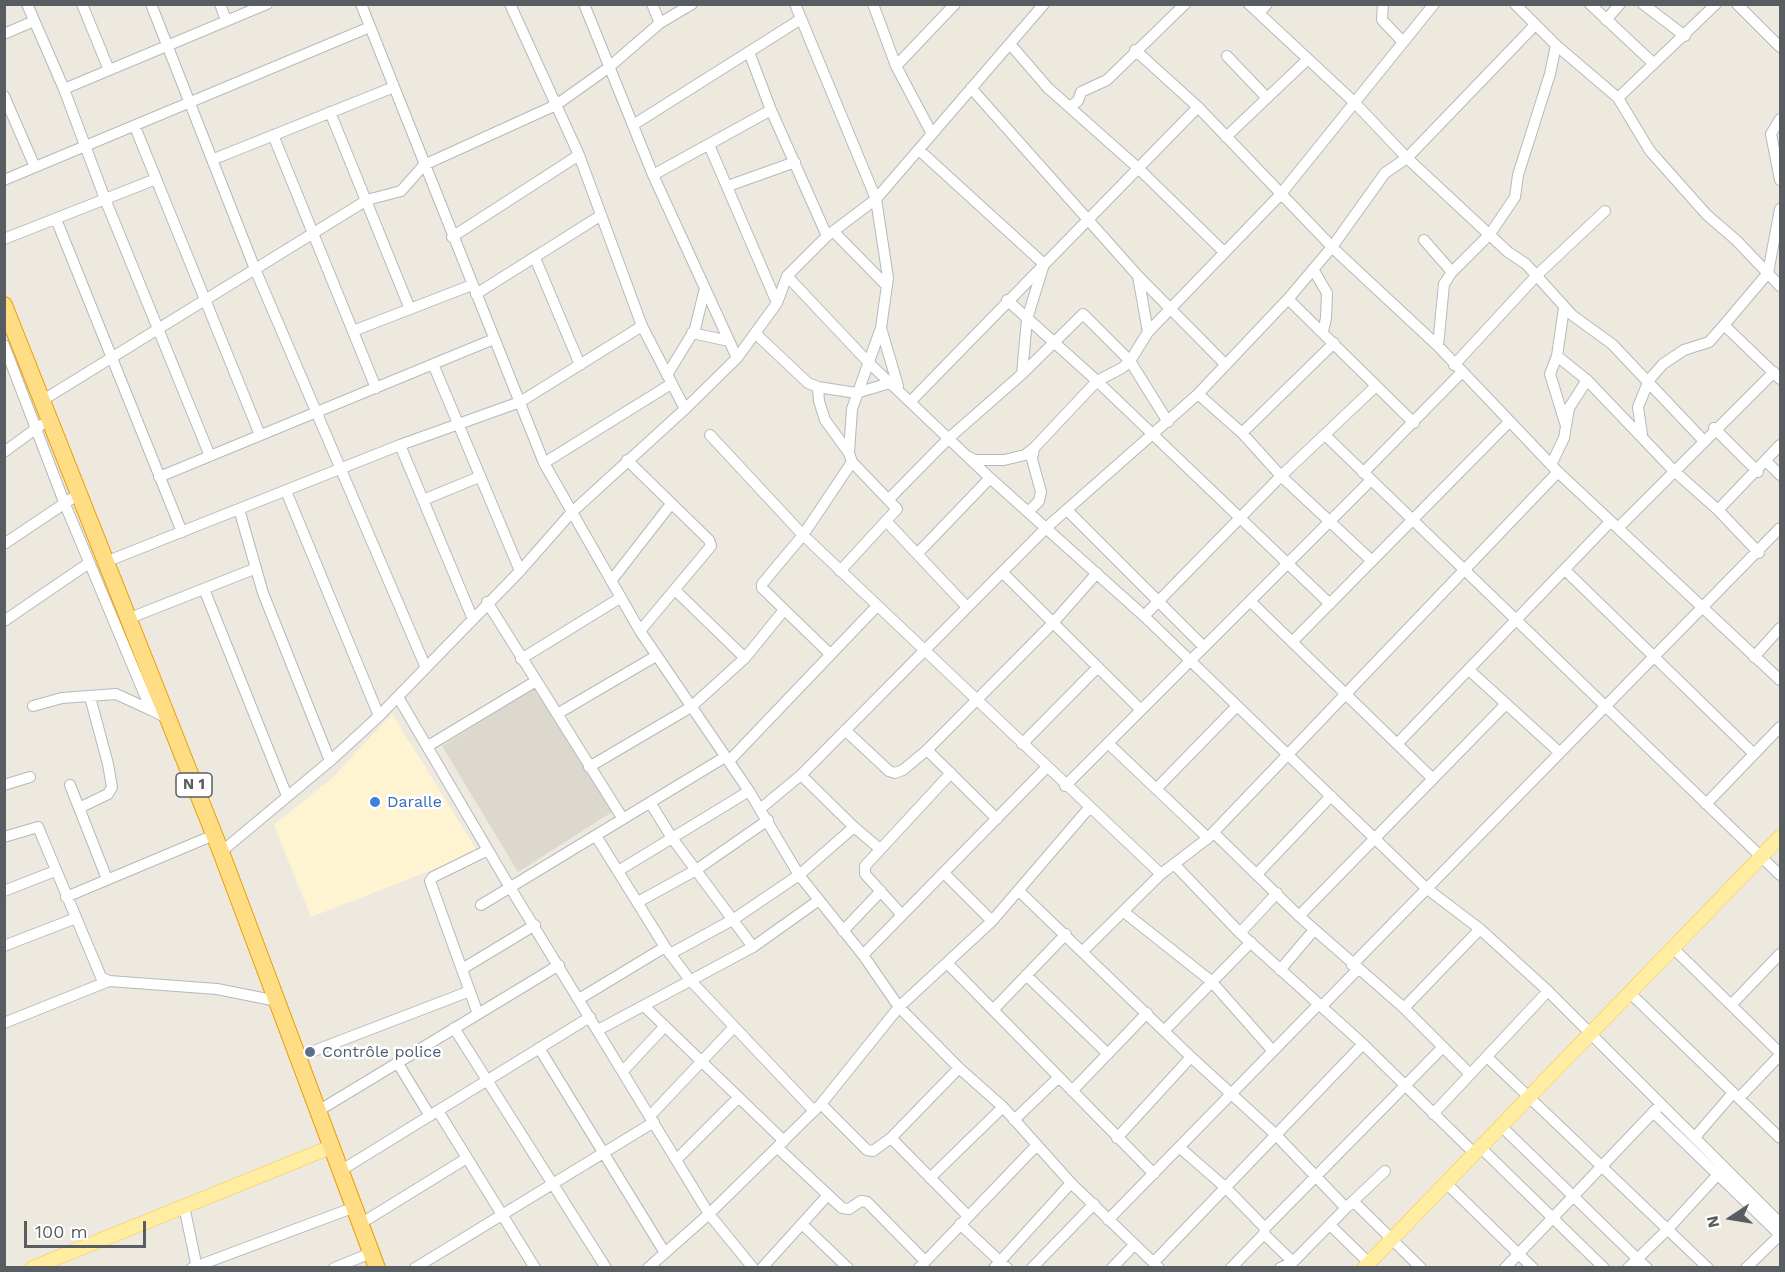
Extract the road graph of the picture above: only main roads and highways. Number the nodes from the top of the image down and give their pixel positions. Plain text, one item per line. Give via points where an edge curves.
1 (4, 304) edge
2 (1780, 837) edge
3 (332, 1147) junction
4 (374, 1260) edge
5 (57, 1263) edge
6 (1367, 1265) edge
7 (32, 1268) edge

1 - 3 highway, N 1 via 108,561
2 - 6 main road
3 - 4 highway, N 1
3 - 5 main road via 184,1206
5 - 7 main road

